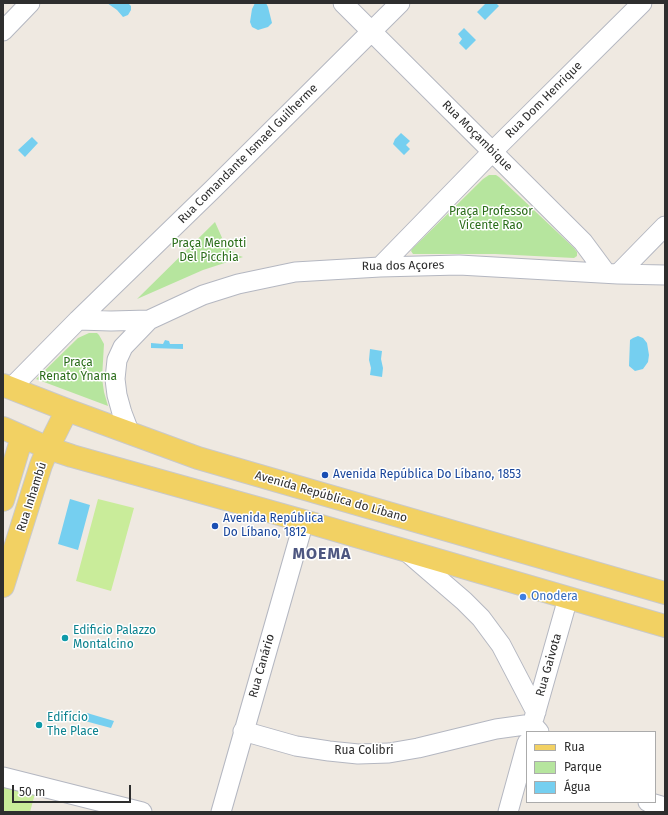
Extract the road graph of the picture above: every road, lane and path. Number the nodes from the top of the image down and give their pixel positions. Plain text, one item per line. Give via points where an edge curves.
1 (30, 3) edge
2 (343, 3) edge
3 (400, 3) edge
4 (642, 3) edge
5 (3, 31) edge
6 (372, 31) junction
7 (493, 152) junction
8 (665, 226) edge
9 (380, 267) junction
10 (612, 274) junction
11 (665, 275) edge
12 (78, 320) junction
13 (149, 320) junction
14 (7, 386) edge
15 (67, 410) junction
16 (3, 428) edge
17 (130, 434) junction
18 (22, 437) junction
19 (48, 448) junction
20 (3, 500) edge
21 (304, 521) junction
22 (432, 526) junction
23 (406, 551) junction
24 (3, 586) edge
25 (665, 593) edge
26 (568, 598) junction
27 (665, 626) edge
28 (534, 725) edge
29 (243, 731) junction
30 (526, 747) edge
31 (3, 777) edge
32 (651, 803) edge
33 (665, 807) edge
34 (142, 812) edge
35 (221, 812) edge
36 (508, 812) edge

1 - 5 street
2 - 6 street, Rua Moçambique
3 - 6 street, Rua Comandante Ismael Guilherme
4 - 7 street, Rua Dom Henrique
6 - 7 street, Rua Moçambique
6 - 12 street, Rua Comandante Ismael Guilherme
7 - 9 street, Rua Dom Henrique
7 - 10 street, Rua Moçambique
8 - 10 street
9 - 10 street, Rua dos Açores via 459,265
9 - 13 street, Rua dos Açores via 295,272 238,284 203,295
10 - 11 street, Rua dos Açores
12 - 13 street, Rua dos Açores
12 - 14 street, Rua Comandante Ismael Guilherme
13 - 17 street, Rua dos Açores via 123,347 117,360 117,395
14 - 15 main road, Avenida República do Líbano
15 - 17 main road, Avenida República do Líbano
15 - 19 main road, Rua Inhambú
16 - 18 main road
17 - 22 main road, Avenida República do Líbano via 198,458
18 - 19 main road
18 - 20 main road
19 - 21 main road
19 - 24 main road, Rua Inhambú
21 - 22 main road via 313,508 322,505 353,508
21 - 23 main road
21 - 29 street, Rua Canário
22 - 25 main road, Avenida República do Líbano
23 - 26 main road
23 - 28 street via 464,601 481,618 501,645
26 - 27 main road
26 - 28 street, Rua Gaivota
28 - 29 street, Rua Colibri via 496,729 389,753 358,754 296,746
29 - 35 street, Rua Canário
30 - 36 street
31 - 34 street
32 - 33 street

